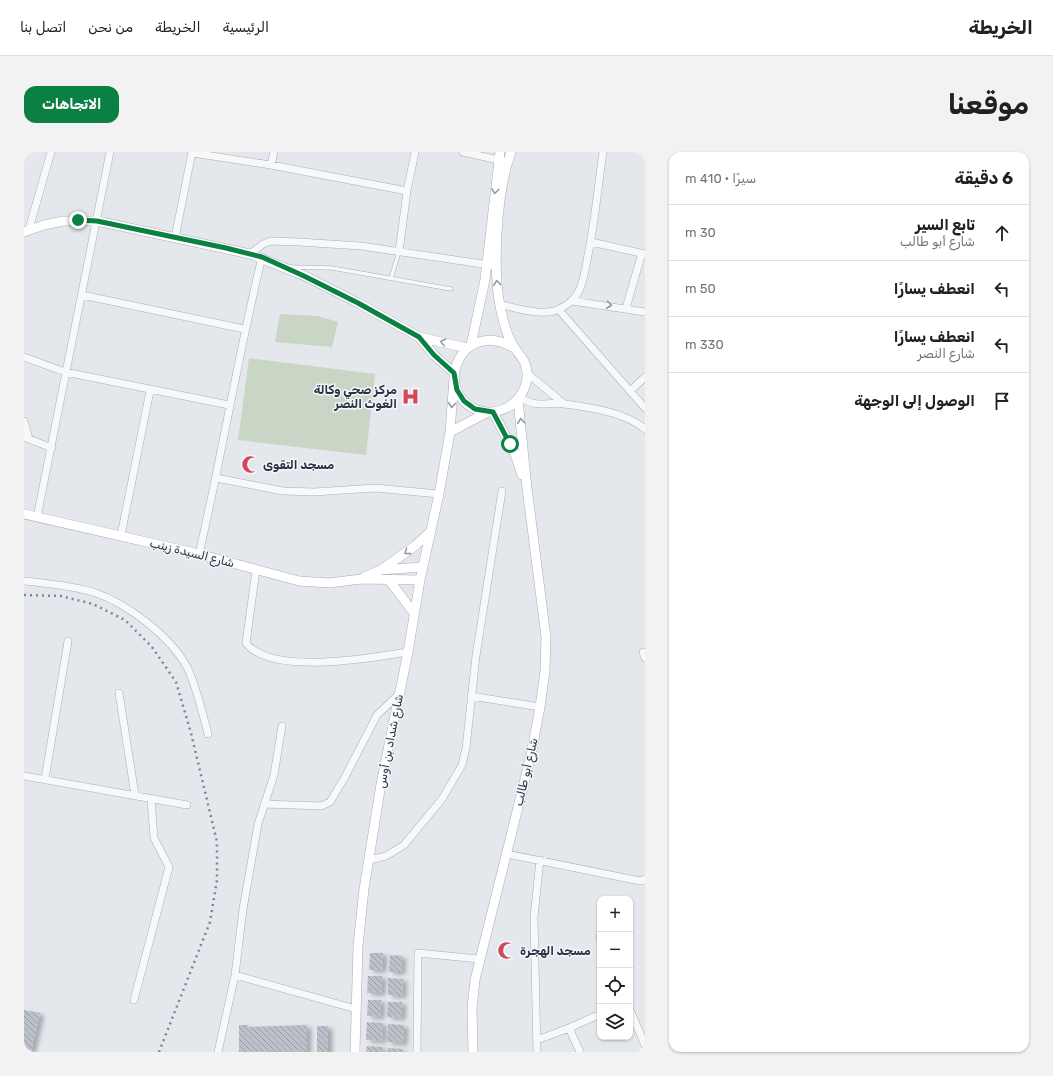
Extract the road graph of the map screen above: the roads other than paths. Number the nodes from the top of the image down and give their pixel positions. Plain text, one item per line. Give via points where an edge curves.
1 (51, 152) edge
2 (110, 152) edge
3 (192, 152) edge
4 (274, 152) edge
5 (415, 152) edge
6 (462, 152) edge
7 (511, 152) edge
8 (602, 152) edge
9 (502, 158) edge
10 (271, 165) junction
11 (407, 191) junction
12 (97, 221) junction
13 (26, 231) edge
14 (175, 238) junction
15 (591, 242) junction
16 (399, 252) junction
17 (250, 254) junction
18 (644, 254) edge
19 (262, 257) junction
20 (486, 265) junction
21 (284, 266) junction
22 (496, 266) junction
23 (391, 278) junction
24 (451, 289) dead end
25 (82, 295) junction
26 (572, 301) junction
27 (499, 304) junction
28 (626, 308) junction
29 (518, 309) junction
30 (559, 310) junction
31 (645, 312) edge
32 (503, 319) junction
33 (244, 329) junction
34 (419, 337) junction
35 (469, 347) junction
36 (514, 348) junction
37 (24, 357) edge
38 (65, 372) junction
39 (527, 373) junction
40 (454, 375) junction
41 (645, 377) edge
42 (150, 391) junction
43 (630, 391) junction
44 (519, 399) junction
45 (564, 404) junction
46 (229, 405) junction
47 (645, 408) edge
48 (490, 412) junction
49 (24, 421) edge
50 (645, 429) edge
51 (450, 432) junction
52 (26, 438) edge
53 (52, 448) junction
54 (216, 478) junction
55 (527, 488) junction
56 (502, 491) dead end
57 (439, 494) junction
58 (24, 514) edge
59 (37, 518) junction
60 (431, 531) junction
61 (121, 535) junction
62 (199, 554) junction
63 (422, 567) junction
64 (256, 570) junction
65 (381, 570) junction
66 (361, 579) junction
67 (389, 580) junction
68 (420, 580) junction
69 (24, 581) edge
70 (414, 613) junction
71 (68, 641) dead end
72 (408, 652) junction
73 (119, 693) dead end
74 (399, 694) junction
75 (471, 696) junction
76 (540, 707) junction
77 (282, 726) dead end
78 (208, 734) dead end
79 (24, 776) edge
80 (45, 779) junction
81 (135, 795) junction
82 (151, 799) junction
83 (264, 804) junction
84 (187, 805) dead end
85 (507, 854) junction
86 (369, 860) junction
87 (540, 860) junction
88 (645, 879) edge
89 (479, 959) junction
90 (235, 975) junction
91 (134, 1000) dead end
92 (356, 1009) junction
93 (596, 1016) dead end
94 (633, 1017) edge
95 (569, 1028) junction
96 (537, 1040) junction
97 (645, 1045) edge
98 (218, 1052) edge
99 (356, 1052) edge
100 (416, 1052) edge
101 (473, 1052) edge
102 (537, 1052) edge
103 (580, 1052) edge

1 - 13 street
2 - 12 street
3 - 10 street
3 - 14 street
4 - 10 street
5 - 11 street
6 - 9 street
7 - 9 street
8 - 15 street
9 -> 20 street
9 - 22 street
10 - 11 street
11 - 16 street
12 - 13 street via 63,221
12 - 14 street
12 - 25 street
14 - 17 street
15 - 18 street
15 - 26 street via 584,276
16 - 17 street via 361,246 275,241 263,244
16 - 20 street
16 - 23 lane
17 - 19 street
18 - 28 street
19 - 21 street
19 - 33 street
20 - 22 street
20 - 35 street
21 - 23 lane via 332,268
21 - 34 street
27 -> 22 street
23 - 24 lane
25 - 33 street
25 - 38 street
26 -> 28 street
26 - 30 street
27 - 29 street
27 - 32 street
28 - 31 street
29 - 30 street via 543,312
29 - 32 street via 508,313
30 - 43 street
32 - 36 street
33 - 46 street
35 -> 34 street
34 - 40 street
35 - 36 street via 481,340 493,339
35 - 40 street via 458,359
36 - 39 street via 521,355
37 - 38 street
38 - 42 street
38 - 53 street
39 - 44 street via 526,386
39 - 45 street
40 - 48 street via 457,390 464,401 475,409
40 -> 51 street, شارع شداد بن أوس
41 - 43 street
42 - 46 street
42 - 61 street
43 - 47 street
44 - 45 street via 537,405
44 - 48 street via 507,409
55 -> 44 street, شارع أبو طالب
45 - 50 street via 625,417
46 - 54 street
48 - 51 street
48 - 55 street, شارع أبو طالب via 515,454
49 - 52 street
51 - 57 street, شارع شداد بن أوس
52 - 53 street
53 - 59 street
54 - 57 street via 282,491 314,492 375,488
54 - 62 street
55 - 76 street, شارع أبو طالب via 546,637
56 - 75 street
57 - 60 street, شارع شداد بن أوس
58 - 59 street, شارع السيدة زينب
59 - 61 street, شارع السيدة زينب
60 - 63 street, شارع شداد بن أوس
60 -> 65 street
61 - 62 street, شارع السيدة زينب
62 - 64 street, شارع السيدة زينب
63 - 65 street, شارع السيدة زينب
63 - 68 street, شارع شداد بن أوس
64 - 66 street, شارع السيدة زينب via 320,583
64 - 72 street via 246,643 256,652 270,658 319,663
65 - 66 street, شارع السيدة زينب
66 - 67 street, شارع السيدة زينب
67 - 68 street, شارع السيدة زينب
67 - 70 street
68 - 70 street, شارع شداد بن أوس
69 - 78 street via 74,588 101,595 126,608 156,631 173,646 186,667 199,697
70 - 72 street, شارع شداد بن أوس
71 - 80 street
72 - 74 street, شارع شداد بن أوس
73 - 81 street
74 - 83 street via 377,715 330,802 321,806
74 - 86 street, شارع شداد بن أوس
75 - 76 street
75 - 86 street via 464,756 453,782 404,844 386,856
76 - 85 street, شارع أبو طالب
77 - 83 street via 277,764
79 - 80 street
80 - 81 street
81 - 82 street
82 - 84 street
82 - 91 street via 154,838 169,867
83 - 90 street via 243,909
85 - 87 street
85 - 89 street, شارع أبو طالب
86 - 92 street, شارع شداد بن أوس via 358,946
87 - 88 street via 635,880
87 - 96 street via 534,917
89 - 100 street via 418,953
89 - 101 street, شارع أبو طالب via 472,1008
90 - 92 street
90 - 98 street
92 - 99 street, شارع شداد بن أوس
93 - 95 street
94 - 97 street
95 - 96 street
95 - 103 street
96 - 102 street

